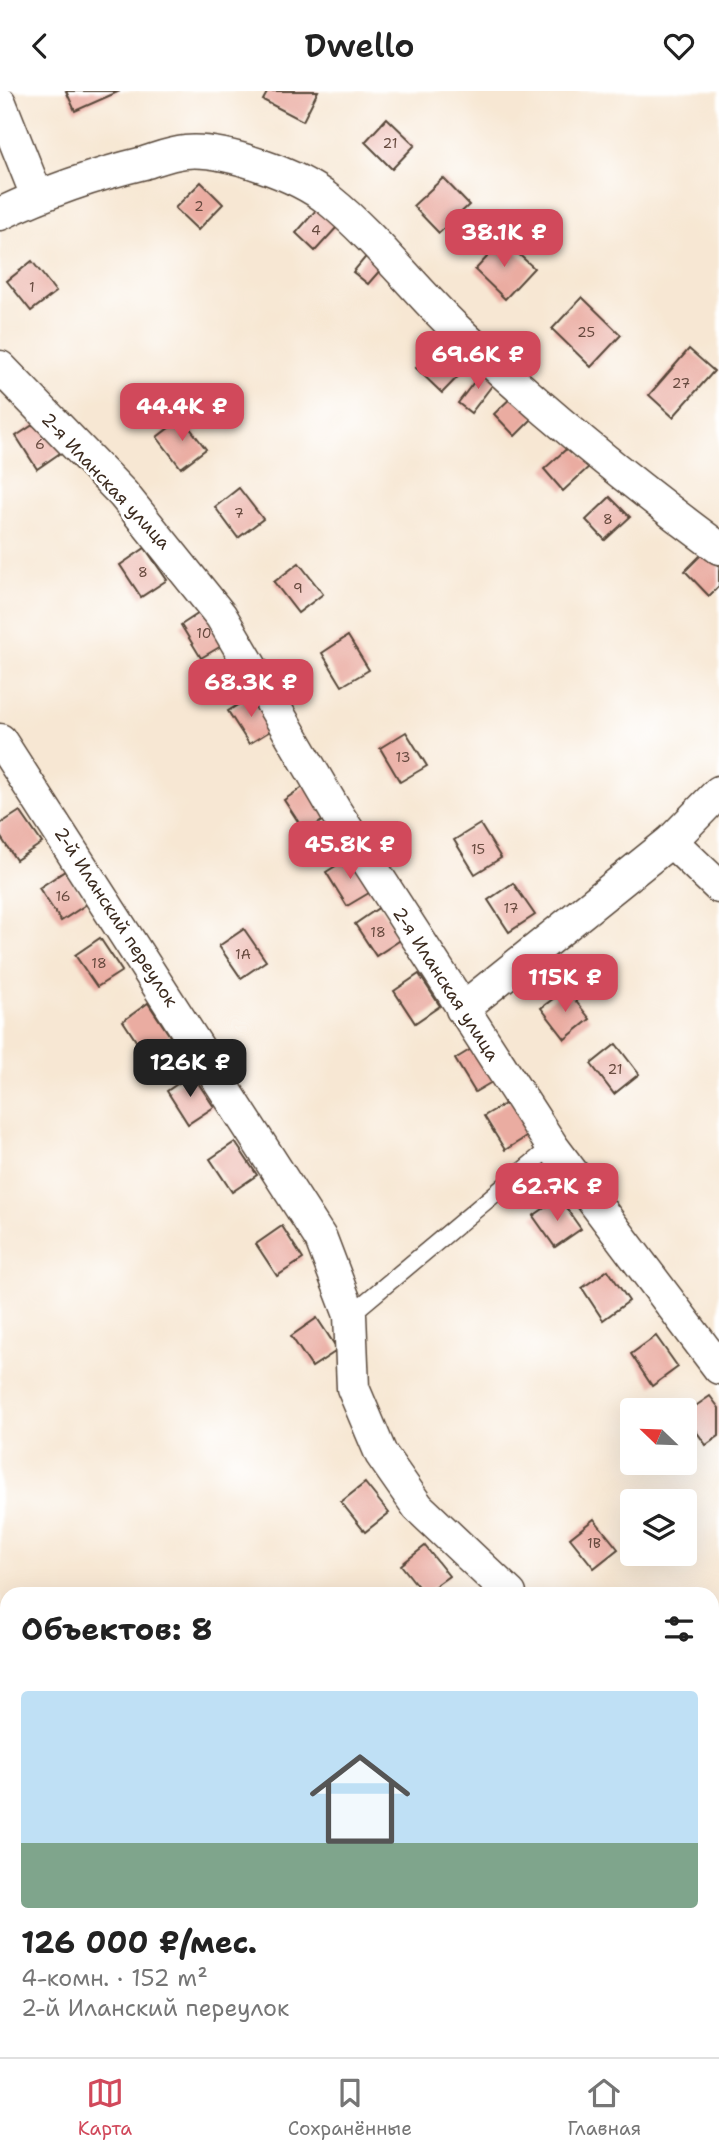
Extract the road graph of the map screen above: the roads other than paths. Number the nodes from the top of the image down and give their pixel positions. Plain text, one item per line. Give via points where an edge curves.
1 (0, 103) edge
2 (37, 197) junction
3 (0, 214) edge
4 (0, 367) edge
5 (719, 548) edge
6 (0, 740) edge
7 (719, 792) edge
8 (671, 841) junction
9 (719, 887) edge
10 (462, 1009) junction
11 (552, 1146) junction
12 (350, 1315) junction
13 (719, 1368) edge
14 (503, 1587) edge

1 - 2 street
2 - 3 street
2 - 5 street via 186,152 237,158 290,178 326,198 387,252 453,326 505,375
4 - 10 street, 2-я Иланская улица via 123,494 221,616 336,812
6 - 12 street, 2-й Иланский переулок via 321,1239
7 - 8 street
8 - 9 street
8 - 10 street
10 - 11 street, 2-я Иланская улица
11 - 12 lane
11 - 13 street, 2-я Иланская улица
12 - 14 street, 2-й Иланский переулок via 353,1388 381,1454 418,1507

